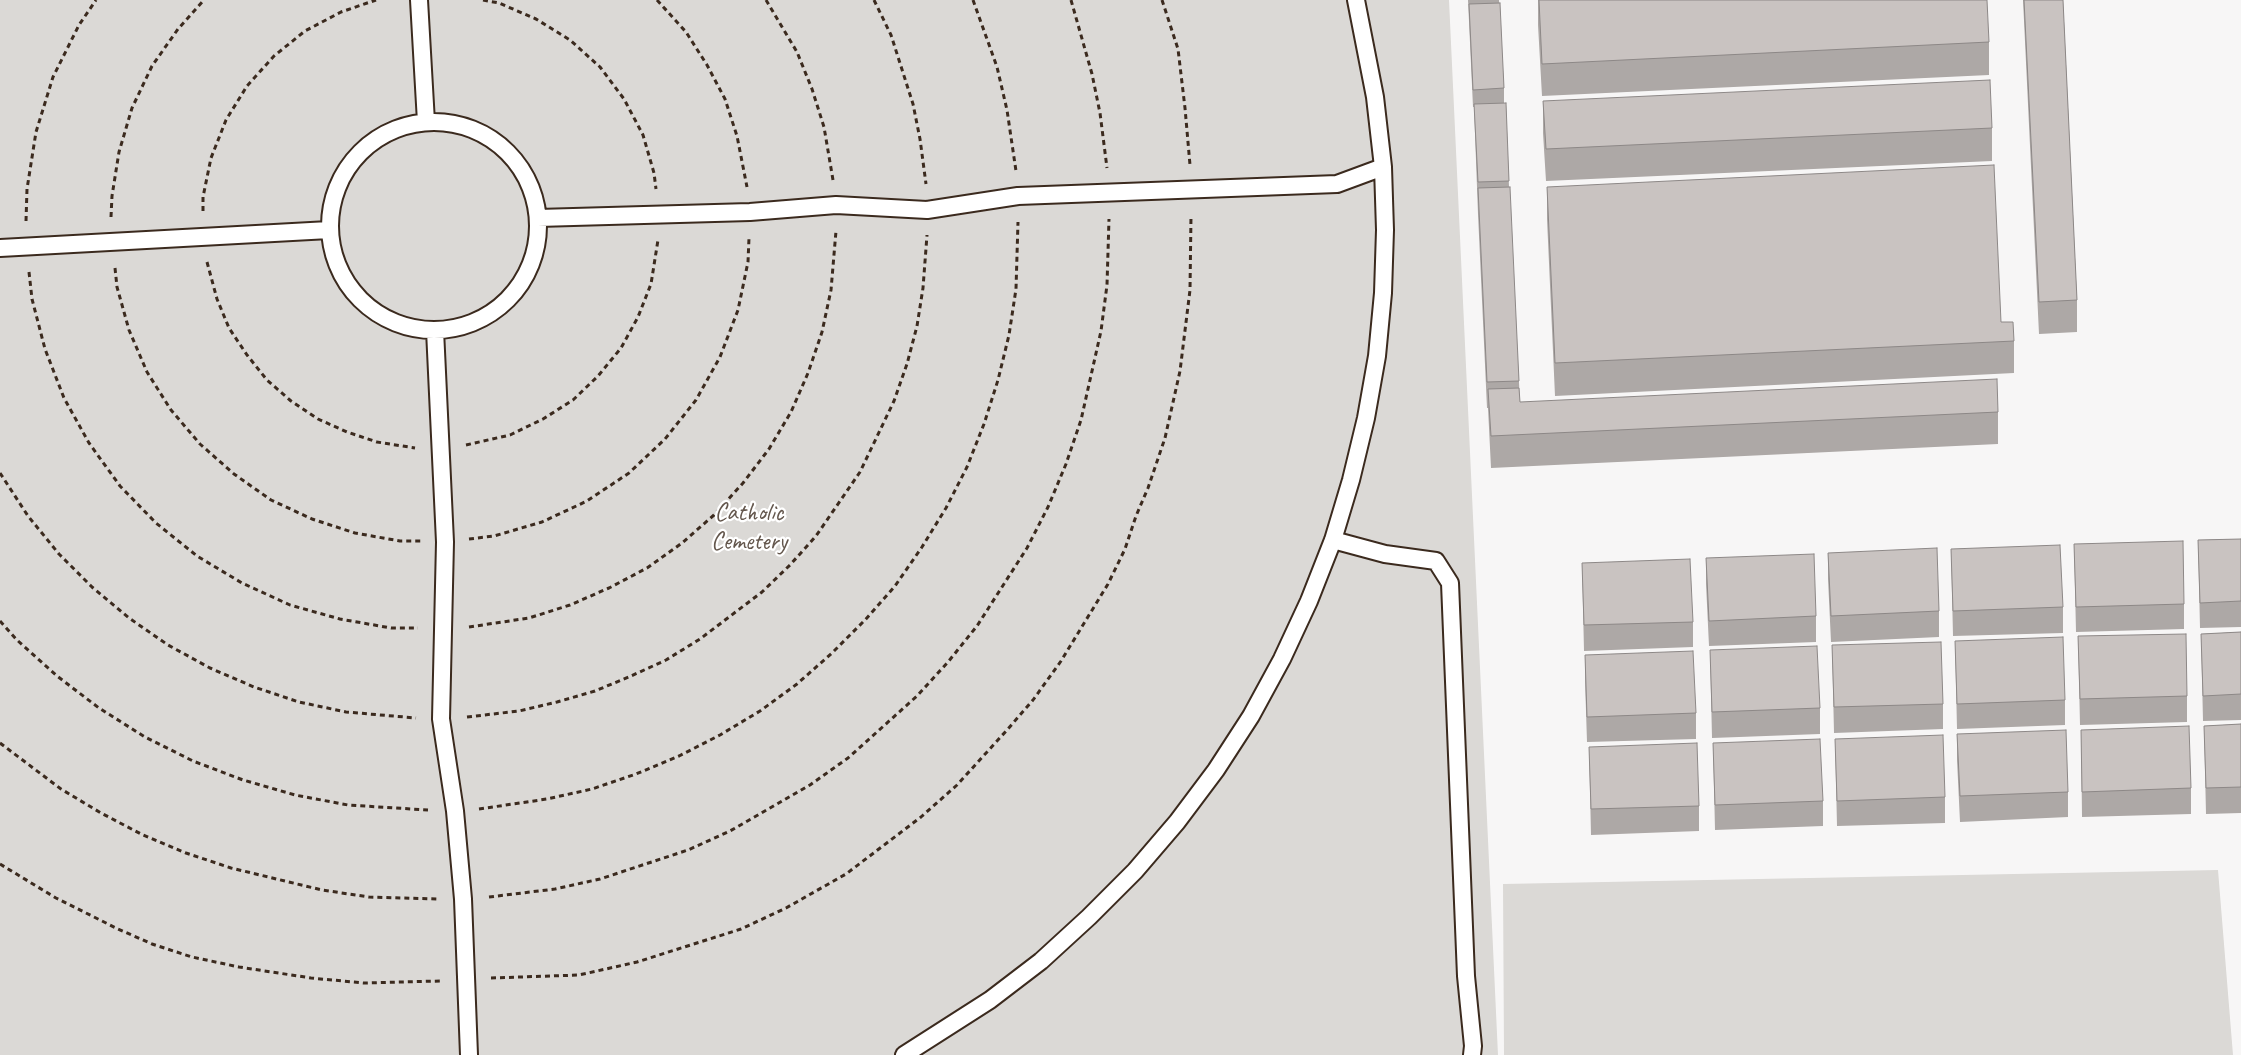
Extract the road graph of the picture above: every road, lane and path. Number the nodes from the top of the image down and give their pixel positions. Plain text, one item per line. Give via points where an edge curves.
1 (376, 0) edge
2 (419, 0) edge
3 (483, 0) edge
4 (874, 0) edge
5 (973, 0) edge
6 (1071, 0) edge
7 (1162, 0) edge
8 (1356, 0) edge
9 (426, 122) junction
10 (1382, 167) junction
11 (1191, 189) junction
12 (1108, 193) junction
13 (1018, 196) junction
14 (927, 210) junction
15 (660, 213) junction
16 (538, 218) junction
17 (329, 230) junction
18 (203, 238) junction
19 (0, 248) edge
20 (435, 330) junction
21 (440, 448) junction
22 (0, 473) edge
23 (1333, 540) junction
24 (0, 621) edge
25 (441, 719) junction
26 (0, 743) edge
27 (455, 811) junction
28 (0, 864) edge
29 (462, 899) junction
30 (465, 979) junction
31 (469, 1055) edge
32 (904, 1055) edge
33 (1472, 1055) edge

1 - 18 path via 341,12 305,31 274,56 247,86 226,120 212,158 203,197
2 - 9 lane
3 - 15 path via 536,18 570,40 600,67 624,99 643,135
4 - 14 path via 894,44 913,104 925,174
5 - 13 path via 997,67 1007,110
6 - 12 path via 1096,90 1106,153
7 - 11 path via 1178,49
8 - 10 lane via 1375,97
9 - 16 lane via 466,126 502,146 528,179
9 - 17 lane via 387,132 355,157 343,172 335,191
10 - 11 lane via 1337,184
10 - 23 lane via 1384,239 1376,356 1352,480
11 - 12 lane
11 - 30 path via 1190,290 1180,370 1165,438 1148,488 1108,584 1033,700 995,744 957,785 921,817 846,874 786,908 741,928 637,962 579,974
12 - 13 lane
12 - 29 path via 1109,239 1101,331 1066,464 1040,523 1003,588 936,676 848,758 810,785 730,831 679,853 600,879 527,893
13 - 14 lane
13 - 27 path via 1012,316 998,380 984,424 954,492 922,547 895,586 865,620 797,684 760,711 679,756 592,789 529,802
14 - 15 lane via 836,205 750,212
14 - 25 path via 927,249 916,326 894,401 860,472 828,520 790,565 716,628 666,660 631,676 595,691 519,711
15 - 16 lane
15 - 21 path via 651,284 621,348 598,376 572,400 543,419 510,434 476,444
16 - 20 lane via 534,256 527,273 504,303 472,323
17 - 18 lane
17 - 20 lane via 338,269 361,302 395,323
18 - 19 lane
18 - 21 path via 208,269 229,328 262,374 291,401 346,432 385,443
20 - 21 lane
21 - 25 lane via 445,542
22 - 25 path via 28,516 59,554 129,618 168,645 210,668 299,702 393,718
23 - 32 lane via 1310,601 1251,716 1177,822 1128,878 1041,960 990,1000
23 - 33 lane via 1386,554 1436,561 1450,583 1465,966
24 - 27 path via 57,676 99,708 193,761 243,780 321,800 401,810
25 - 27 lane
26 - 29 path via 61,789 102,814 160,842 231,868 276,881 341,893
27 - 29 lane
28 - 30 path via 56,898 118,929 192,957 281,974 364,983
29 - 30 lane
30 - 31 lane

